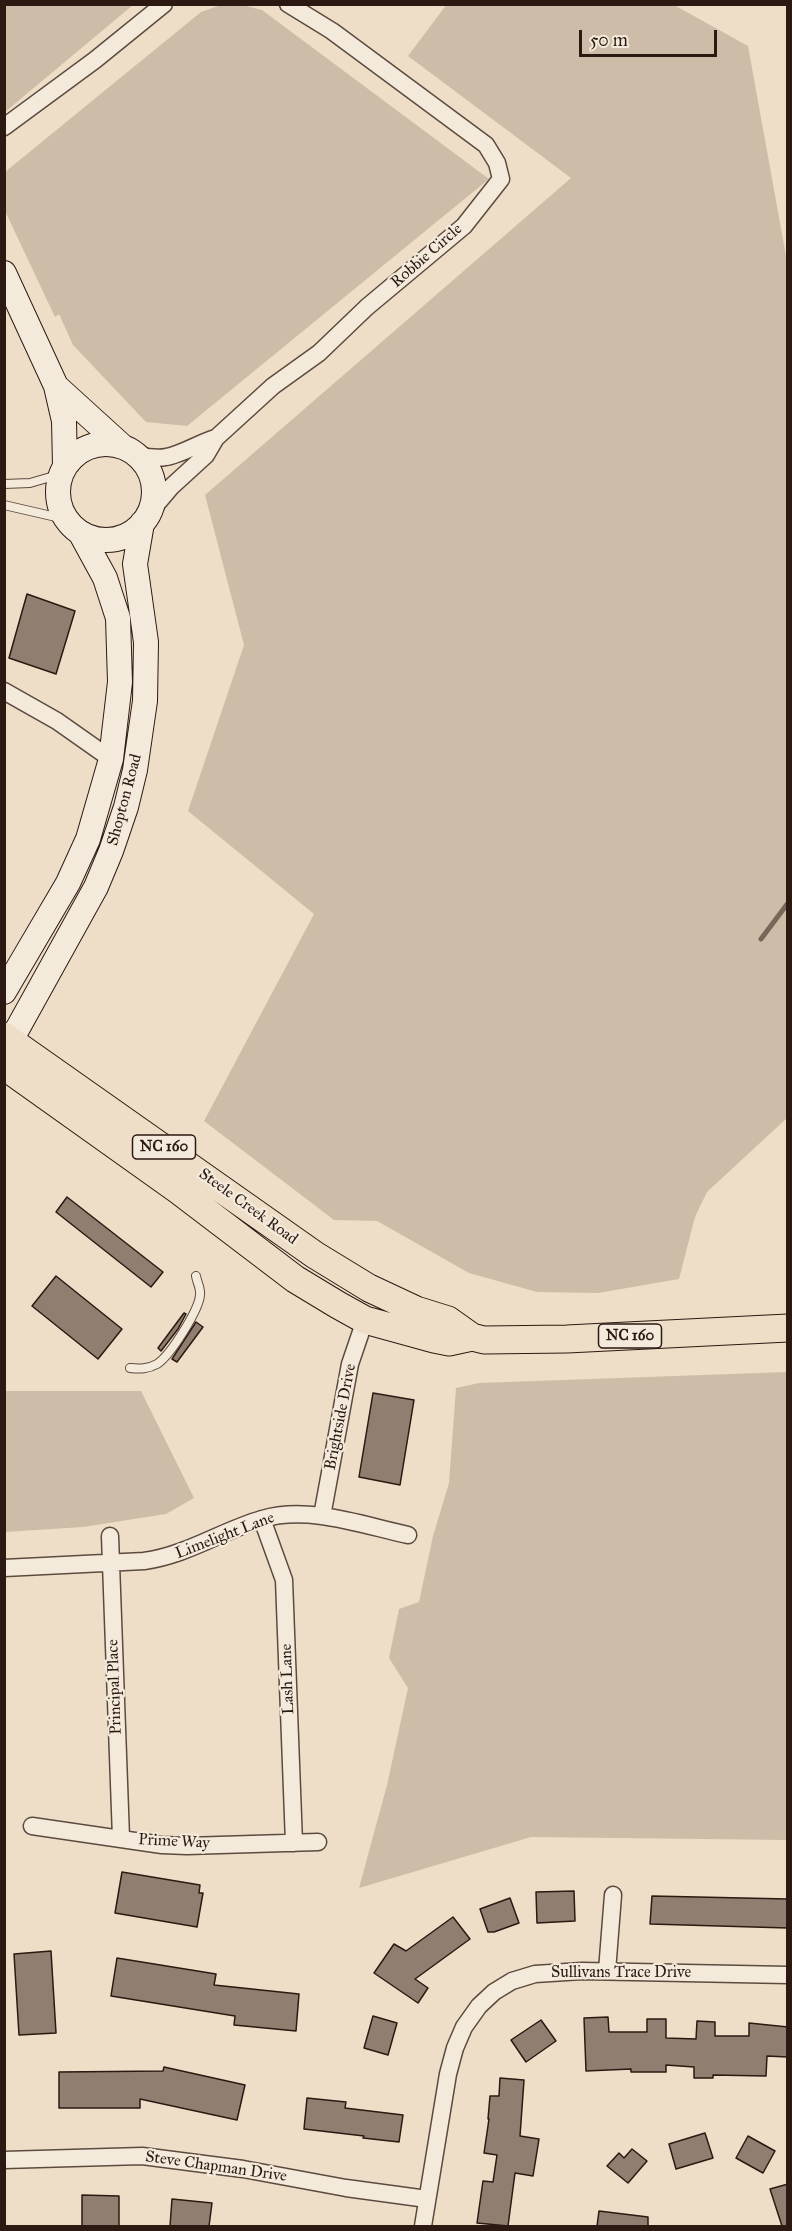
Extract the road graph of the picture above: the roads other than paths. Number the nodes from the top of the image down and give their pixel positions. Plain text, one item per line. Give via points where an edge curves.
1 (164, 4) edge
2 (288, 4) edge
3 (4, 127) edge
4 (4, 273) edge
5 (56, 386) junction
6 (216, 438) junction
7 (129, 451) junction
8 (63, 470) junction
9 (4, 484) edge
10 (4, 505) edge
11 (145, 518) junction
12 (76, 531) junction
13 (4, 690) edge
14 (111, 759) junction
15 (4, 992) edge
16 (6, 1049) edge
17 (196, 1276) dead end
18 (365, 1320) junction
19 (788, 1328) edge
20 (472, 1337) junction
21 (130, 1368) dead end
22 (322, 1516) junction
23 (262, 1519) junction
24 (408, 1535) dead end
25 (110, 1536) dead end
26 (111, 1563) junction
27 (4, 1568) edge
28 (32, 1826) dead end
29 (121, 1838) junction
30 (318, 1842) dead end
31 (294, 1843) junction
32 (613, 1895) dead end
33 (607, 1971) junction
34 (788, 1975) edge
35 (4, 2160) edge
36 (426, 2199) junction
37 (423, 2226) edge

1 - 3 street
2 - 6 street, Robbie Circle via 332,31 486,146 501,179 464,226
4 - 5 street
5 - 7 street
5 - 8 street via 64,421
6 - 7 street, Robbie Circle via 169,457 153,458
6 - 11 street, Robbie Circle via 206,455
7 - 8 street via 107,444 93,446
7 - 11 street via 145,465 152,480 153,496
8 - 9 lane via 30,483
8 - 12 street via 57,489 60,505
10 - 12 lane via 56,517
11 - 12 street via 129,535 113,541 98,541
11 - 16 street, Shopton Road via 135,564 146,642 145,701 130,788 96,887
12 - 14 street, Shopton Road via 105,578 118,618 120,682
13 - 14 street
14 - 15 street, Shopton Road via 88,839 46,924
16 - 18 main road, Steele Creek Road / NC 160 via 175,1188 295,1279
16 - 20 main road, Steele Creek Road / NC 160 via 315,1255 369,1288 448,1320
17 - 21 lane via 201,1294 192,1319 159,1363 144,1369
18 - 20 main road, Steele Creek Road / NC 160 via 449,1342
18 - 22 street, Brightside Drive via 350,1364
19 - 20 main road, Steele Creek Road / NC 160 via 567,1339
22 - 23 street, Limelight Lane via 278,1515
22 - 24 street, Limelight Lane
23 - 26 street, Limelight Lane via 166,1558
23 - 31 street, Lash Lane via 284,1581
25 - 26 street, Principal Place
26 - 27 street, Limelight Lane
26 - 29 street, Principal Place
28 - 29 street, Prime Way
29 - 31 street, Prime Way via 187,1846
30 - 31 street, Prime Way
32 - 33 street
33 - 34 street, Sullivans Trace Drive
33 - 36 street, Sullivans Trace Drive via 535,1974 512,1981 479,2006 464,2027 447,2074
35 - 36 street, Steve Chapman Drive via 142,2156
36 - 37 street, Sullivans Trace Drive

